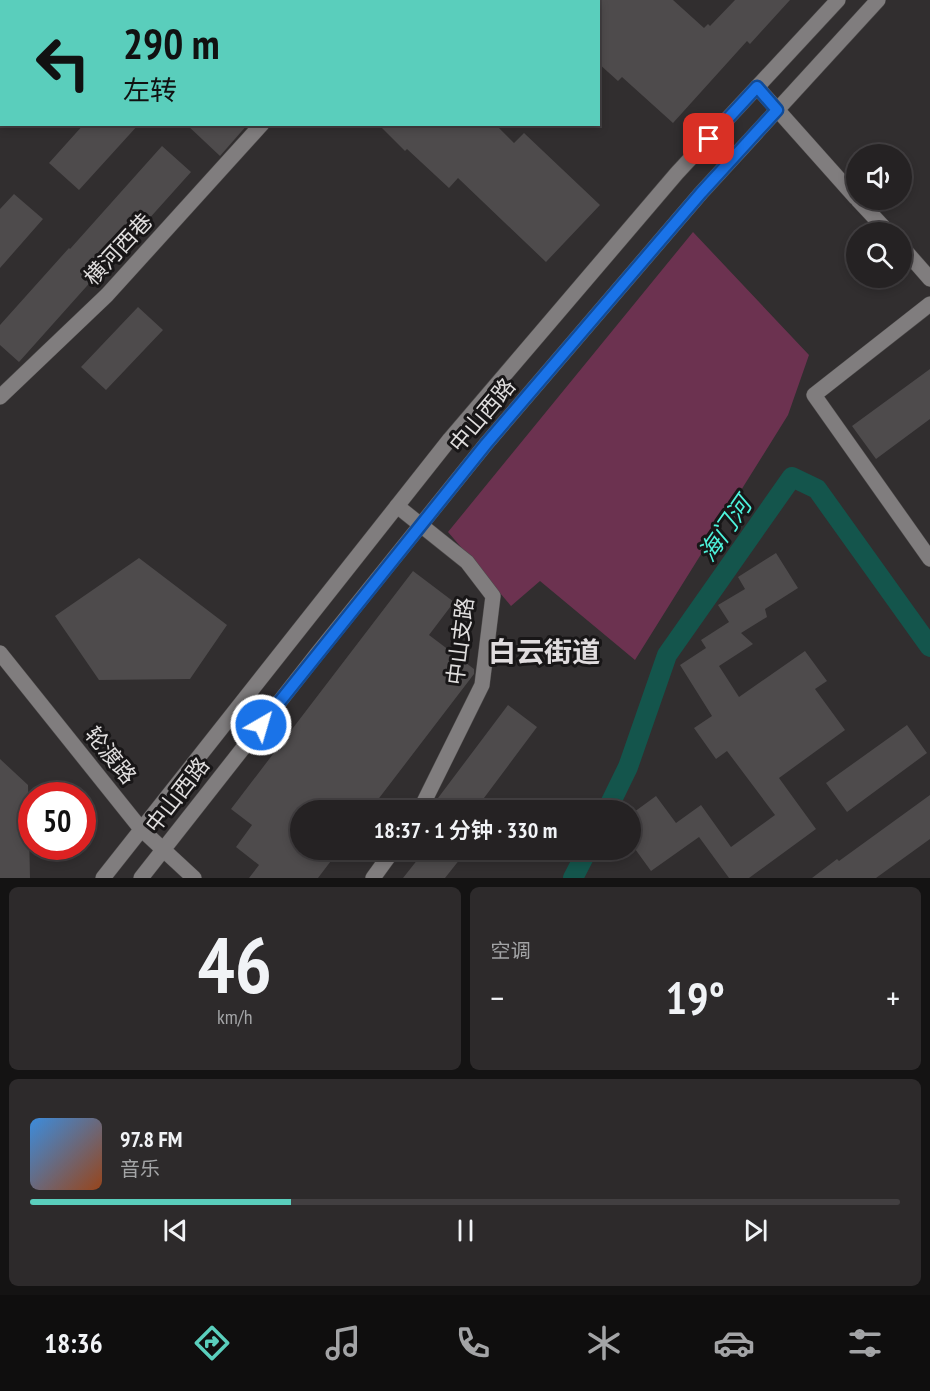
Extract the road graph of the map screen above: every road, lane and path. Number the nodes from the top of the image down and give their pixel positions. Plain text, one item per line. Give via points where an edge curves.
1 (838, 0) edge
2 (878, 0) edge
3 (757, 87) junction
4 (777, 110) junction
5 (260, 126) edge
6 (846, 187) edge
7 (867, 210) edge
8 (879, 222) edge
9 (912, 259) edge
10 (930, 279) edge
11 (930, 304) edge
12 (0, 397) edge
13 (397, 506) junction
14 (421, 525) junction
15 (930, 559) edge
16 (0, 653) edge
17 (425, 800) edge
18 (141, 829) junction
19 (163, 850) junction
20 (386, 860) edge
21 (103, 878) edge
22 (141, 878) edge
23 (194, 878) edge
24 (373, 878) edge

1 - 3 main road, 中山西路
2 - 4 main road, 中山西路
3 - 4 main road
3 - 13 main road, 中山西路 via 669,182
4 - 6 main road
4 - 14 main road, 中山西路 via 486,444
5 - 12 main road, 横河西巷 via 107,295
7 - 8 main road
9 - 10 main road
11 - 15 main road via 814,395
13 - 14 main road, 中山支路
13 - 18 main road, 中山西路
14 - 17 main road, 中山支路 via 467,562 493,596 482,685
14 - 19 main road, 中山西路
16 - 18 main road, 轮渡路
18 - 19 main road, 轮渡路
18 - 21 main road, 中山西路
19 - 22 main road, 中山西路
19 - 23 main road, 轮渡路
20 - 24 main road

